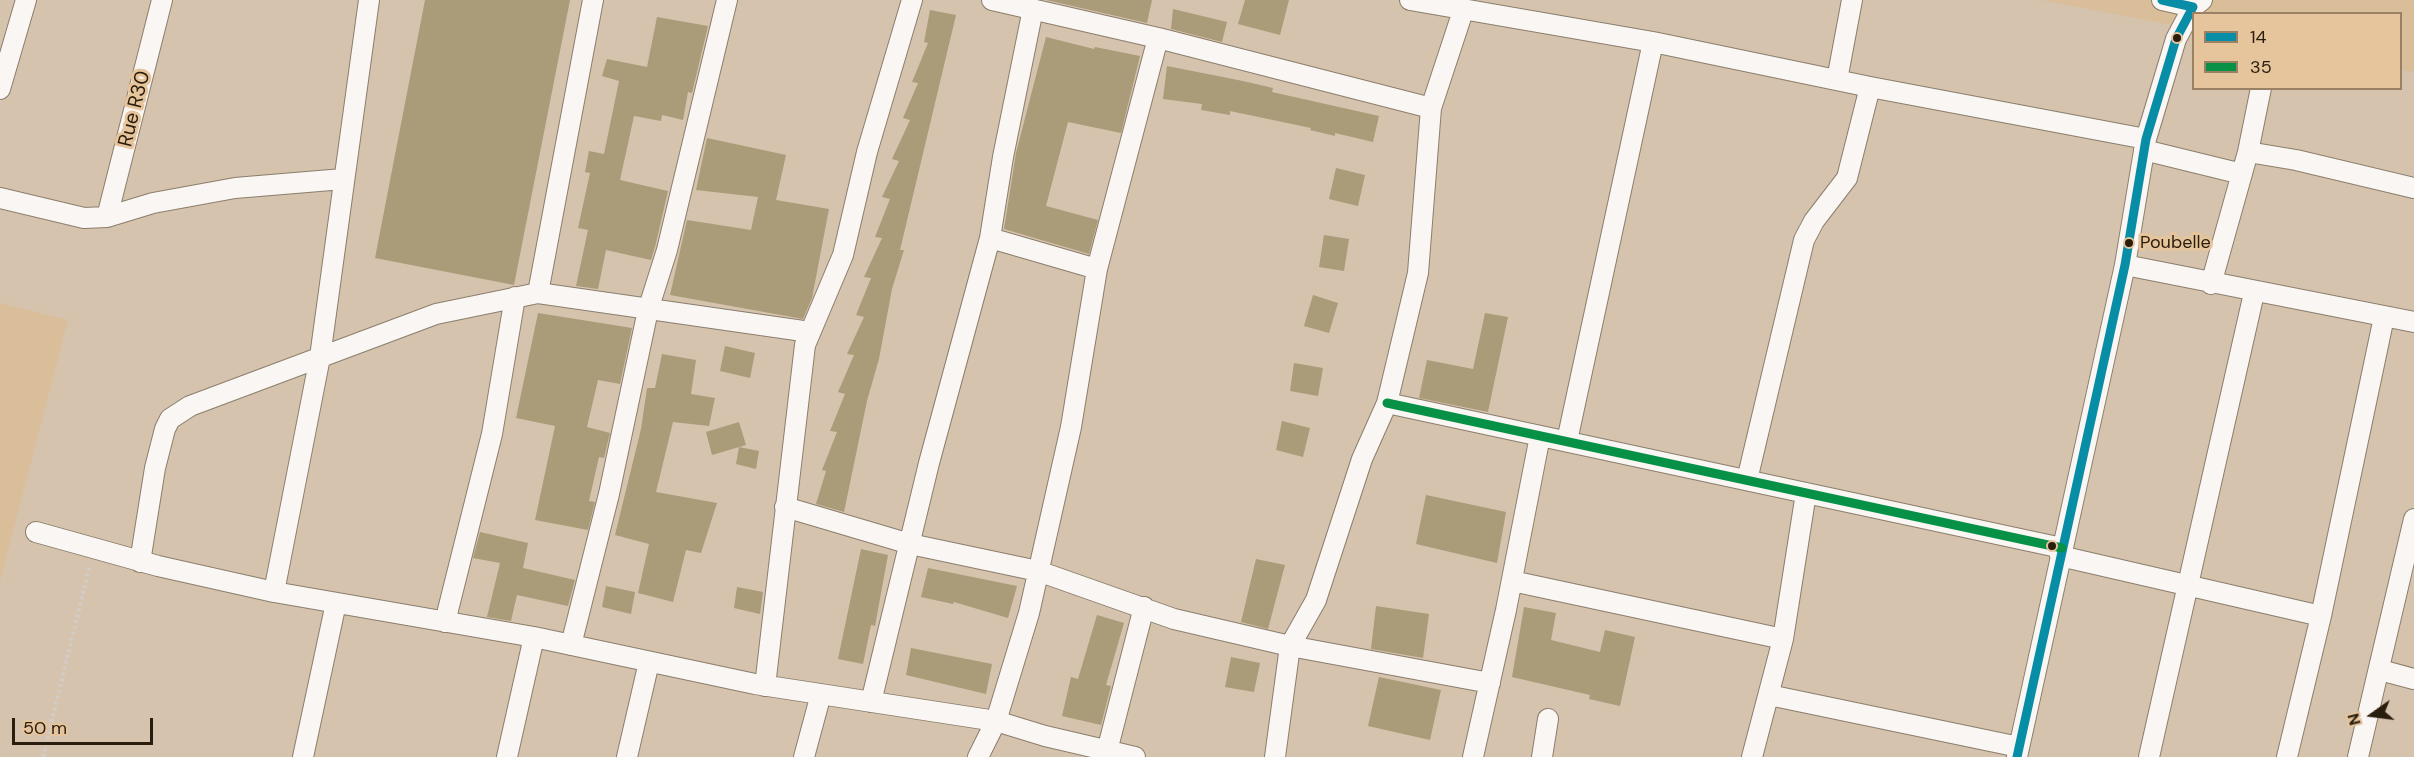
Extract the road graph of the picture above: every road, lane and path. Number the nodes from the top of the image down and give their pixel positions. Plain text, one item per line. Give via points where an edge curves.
1 (26, 0) edge
2 (162, 0) edge
3 (369, 0) edge
4 (593, 0) edge
5 (727, 0) edge
6 (912, 0) edge
7 (992, 0) edge
8 (1410, 0) edge
9 (1852, 0) edge
10 (2162, 0) edge
11 (2197, 4) edge
12 (1033, 9) junction
13 (1463, 11) junction
14 (2192, 12) edge
15 (1158, 38) junction
16 (1653, 42) junction
17 (1837, 80) junction
18 (1870, 87) junction
19 (0, 89) edge
20 (2261, 90) edge
21 (1431, 108) junction
22 (2145, 144) junction
23 (2248, 152) junction
24 (2242, 174) junction
25 (343, 179) junction
26 (2414, 188) edge
27 (0, 198) edge
28 (107, 217) junction
29 (990, 238) junction
30 (2125, 266) junction
31 (1097, 268) junction
32 (2211, 284) junction
33 (538, 293) junction
34 (2254, 293) junction
35 (515, 297) junction
36 (648, 310) junction
37 (2384, 317) junction
38 (2414, 322) edge
39 (810, 332) junction
40 (321, 357) junction
41 (1387, 402) junction
42 (1540, 436) junction
43 (1567, 441) junction
44 (1747, 480) junction
45 (1806, 493) junction
46 (785, 507) junction
47 (2414, 519) edge
48 (36, 532) dead end
49 (910, 544) junction
50 (94, 549) junction
51 (2061, 552) junction
52 (140, 562) junction
53 (1038, 571) junction
54 (1512, 581) junction
55 (2187, 587) junction
56 (274, 592) junction
57 (336, 603) junction
58 (1144, 607) junction
59 (2321, 616) junction
60 (445, 622) junction
61 (534, 637) junction
62 (1783, 639) junction
63 (571, 645) junction
64 (1290, 646) junction
65 (649, 662) junction
66 (2380, 670) junction
67 (2414, 679) edge
68 (1490, 683) junction
69 (765, 686) junction
70 (821, 694) junction
71 (1769, 696) junction
72 (871, 702) junction
73 (1548, 719) dead end
74 (996, 721) junction
75 (1107, 750) junction
76 (2018, 752) edge
77 (43, 757) edge
78 (303, 757) edge
79 (507, 757) edge
80 (627, 757) edge
81 (804, 757) edge
82 (978, 757) edge
83 (1135, 757) edge
84 (1275, 757) edge
85 (1473, 757) edge
86 (1542, 757) edge
87 (1752, 757) edge
88 (2149, 757) edge
89 (2287, 757) edge
90 (2358, 757) edge

1 - 19 street
2 - 28 street, Rue R30
3 - 25 street
4 - 33 street
5 - 36 street via 667,250
6 - 39 street via 867,152 843,255
7 - 12 street
8 - 13 street
9 - 17 street
10 - 11 street
12 - 15 street
12 - 29 street
13 - 16 street
13 - 21 street
14 - 22 street via 2176,39
15 - 21 street
15 - 31 street
16 - 17 street
16 - 43 street
17 - 18 street
18 - 22 street
18 - 44 street via 1847,178 1804,240
20 - 23 street
21 - 41 street via 1418,273
22 - 24 street
22 - 30 street
23 - 24 street
23 - 26 street
24 - 32 street
25 - 28 street via 235,188 153,203
25 - 40 street
27 - 28 street via 84,218
29 - 31 street
29 - 49 street
30 - 32 street
30 - 51 street
31 - 53 street via 1071,427
32 - 34 street
33 - 35 street
33 - 36 street
34 - 37 street
34 - 55 street
35 - 40 street via 436,314
35 - 60 street via 492,434
36 - 39 street
36 - 63 street via 609,494
37 - 38 street
37 - 59 street
39 - 46 street
40 - 52 street via 190,406 170,419 155,468
40 - 56 street
41 - 42 street
41 - 64 street via 1362,459 1316,600
42 - 43 street
42 - 54 street
43 - 44 street
44 - 45 street
45 - 51 street
45 - 62 street
46 - 49 street
46 - 69 street
47 - 66 street
48 - 50 street
49 - 53 street
49 - 72 street
50 - 52 street
50 - 77 path
51 - 55 street
51 - 76 street
52 - 56 street
53 - 58 street
53 - 74 street
54 - 62 street
54 - 68 street
55 - 59 street
55 - 88 street
56 - 57 street
57 - 60 street
57 - 78 street
58 - 64 street via 1173,619
58 - 75 street
59 - 89 street
60 - 61 street
61 - 63 street
61 - 79 street
62 - 71 street
63 - 65 street
64 - 68 street
64 - 84 street
65 - 69 street
65 - 80 street
66 - 67 street
66 - 90 street
68 - 85 street
69 - 70 street
70 - 72 street
70 - 81 street
71 - 76 street
71 - 87 street
72 - 74 street
73 - 86 street
74 - 75 street
74 - 82 street
75 - 83 street

